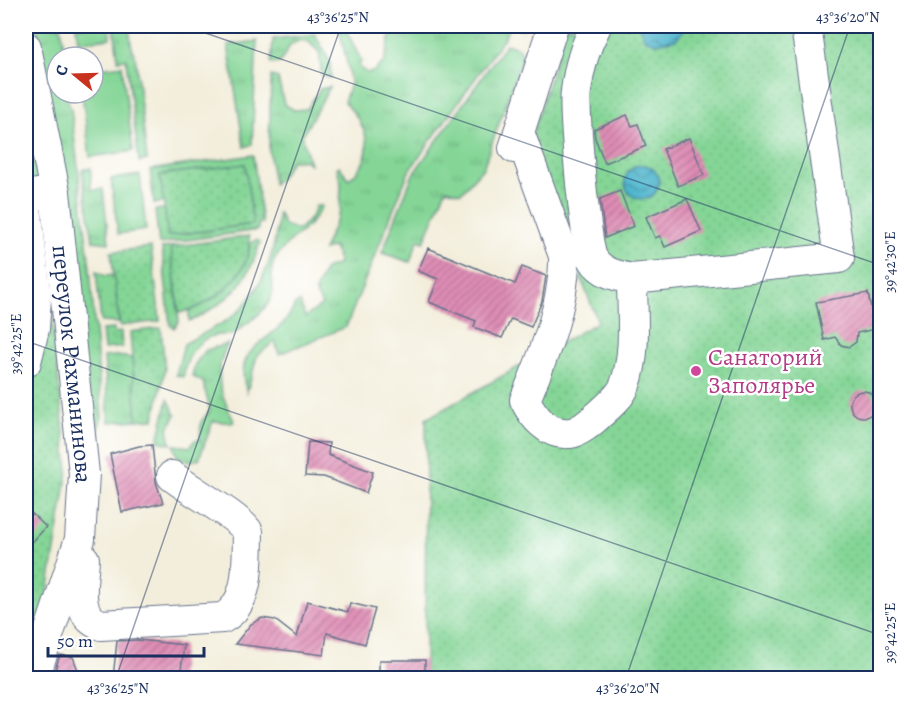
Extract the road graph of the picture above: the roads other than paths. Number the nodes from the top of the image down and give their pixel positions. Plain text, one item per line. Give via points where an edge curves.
1 (553, 26) edge
2 (596, 26) edge
3 (806, 26) edge
4 (26, 47) edge
5 (55, 192) junction
6 (632, 279) junction
7 (26, 362) edge
8 (171, 476) dead end
9 (80, 539) junction
10 (34, 678) edge

1 - 6 lane via 516,140 564,256 558,300 525,400 535,419 553,430 570,433 586,425 625,387 632,357
2 - 6 lane via 585,48 575,93 586,235 593,259 609,273
3 - 6 lane via 839,258
4 - 5 lane, переулок Рахманинова
5 - 7 lane via 31,195 26,207 36,298
5 - 9 lane, переулок Рахманинова via 84,474
8 - 9 lane via 236,519 248,532 242,596 232,613 224,618 101,625 93,622 82,603 85,549
9 - 10 lane, переулок Рахманинова

